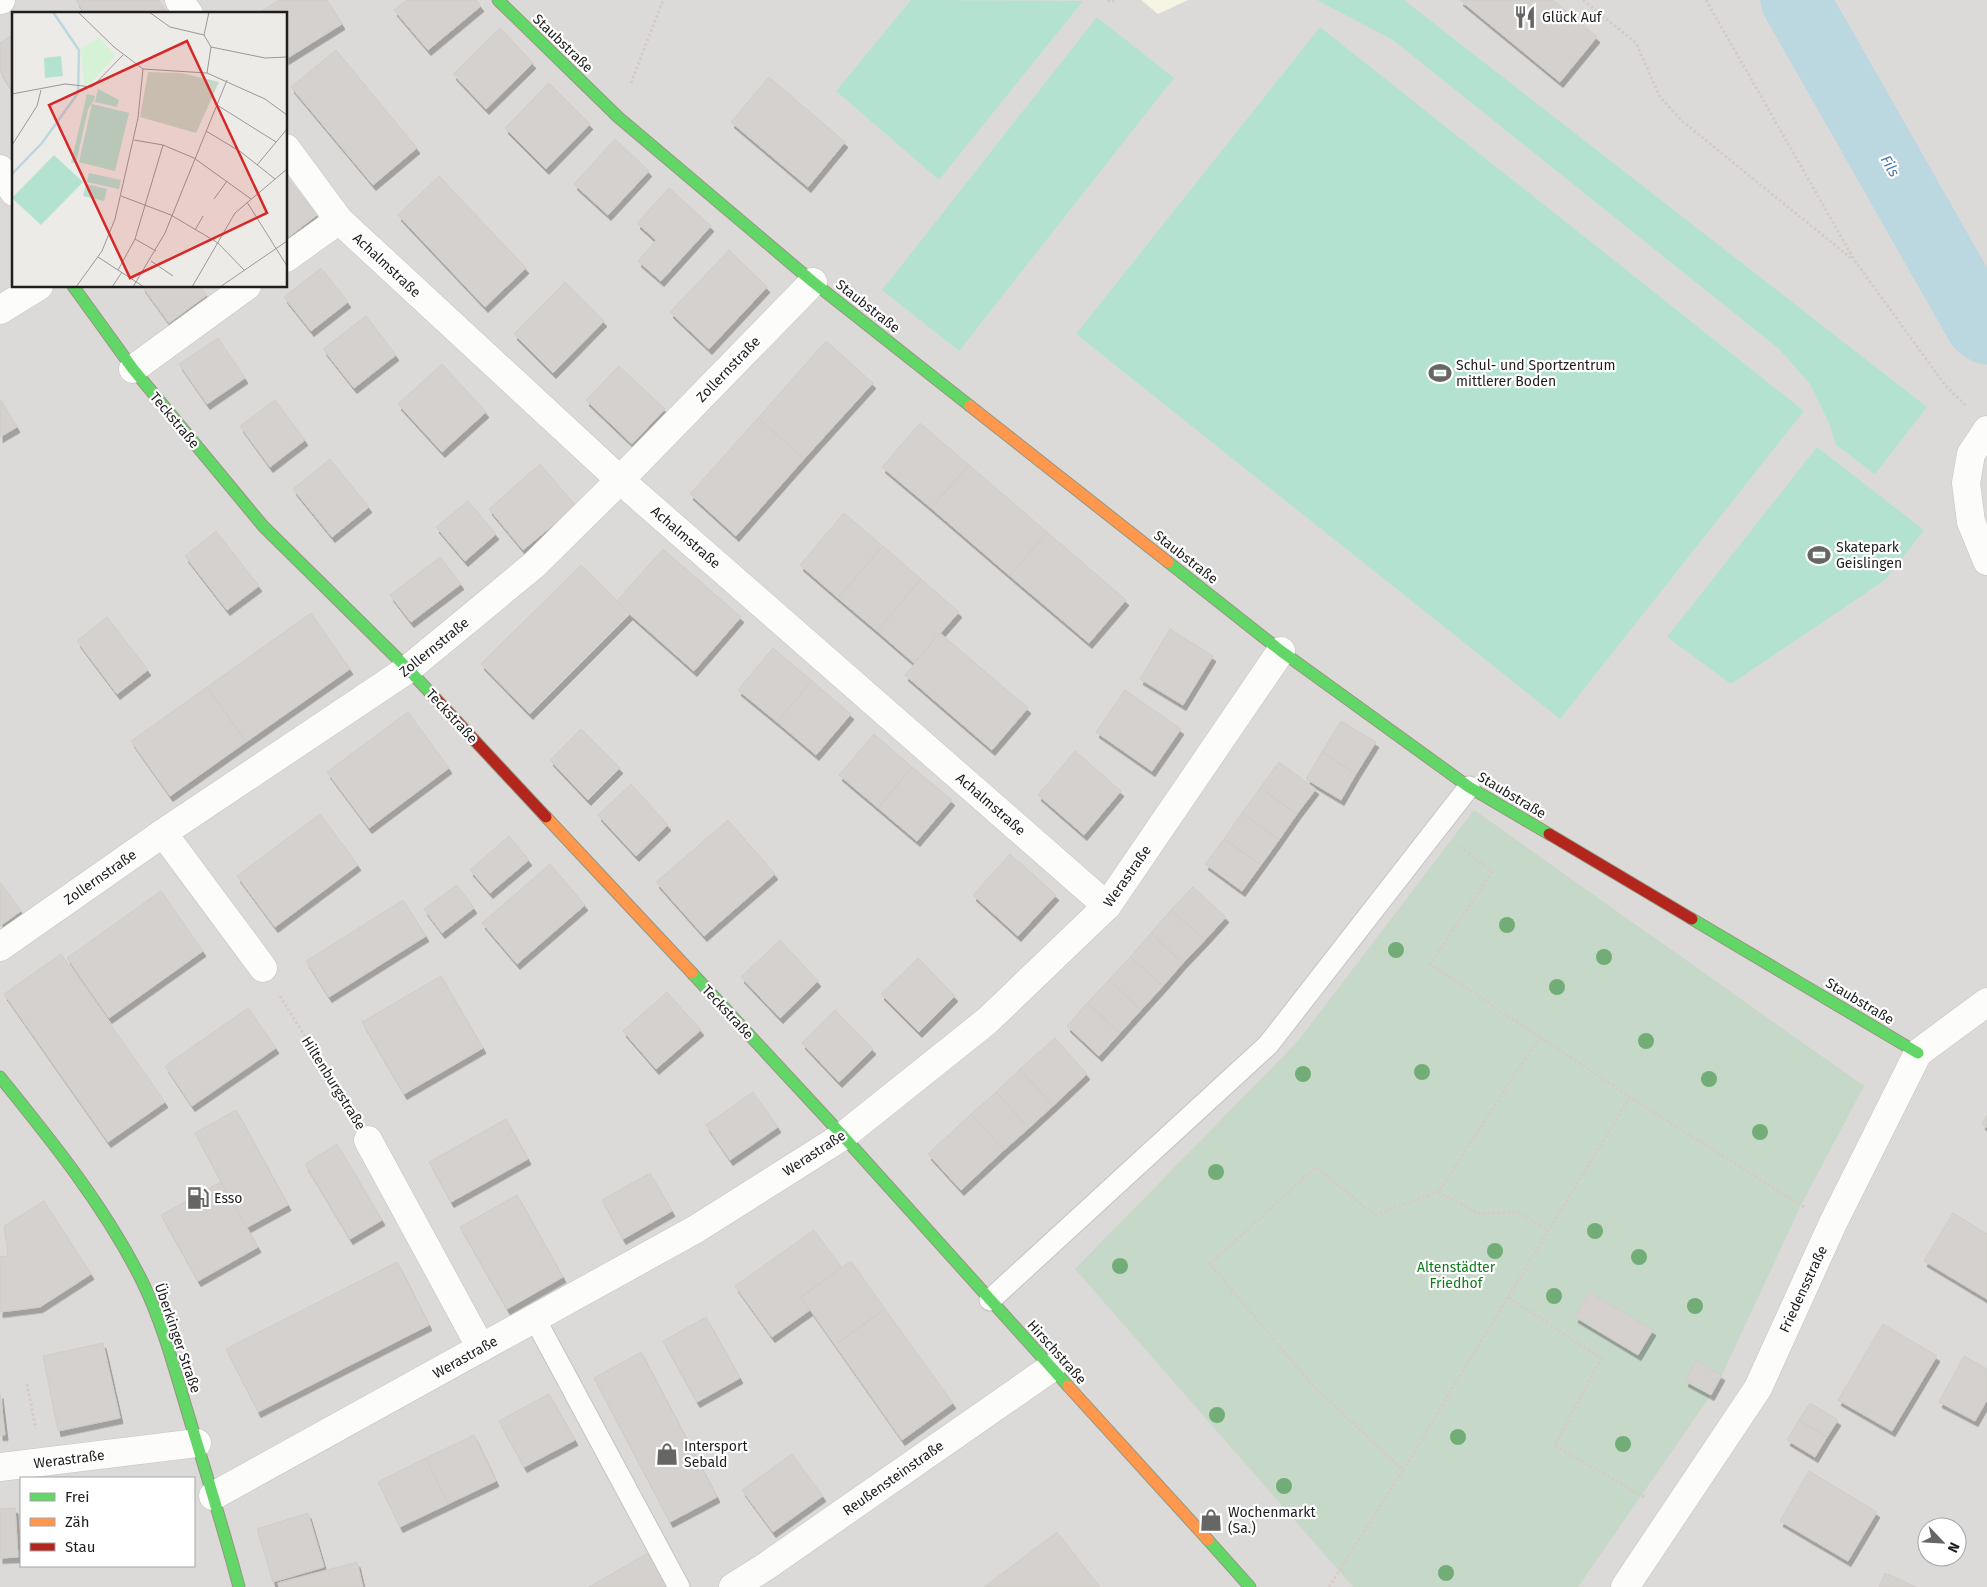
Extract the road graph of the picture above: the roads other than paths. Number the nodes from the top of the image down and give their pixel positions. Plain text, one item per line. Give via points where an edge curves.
1 (179, 0) edge
2 (498, 0) edge
3 (188, 12) edge
4 (288, 151) edge
5 (0, 169) edge
6 (12, 189) edge
7 (339, 220) junction
8 (288, 257) edge
9 (813, 282) junction
10 (36, 288) edge
11 (74, 288) edge
12 (244, 288) edge
13 (0, 310) edge
14 (133, 369) junction
15 (1987, 430) edge
16 (620, 480) junction
17 (1987, 561) edge
18 (1281, 651) junction
19 (408, 669) junction
20 (1469, 787) junction
21 (163, 833) junction
22 (1107, 906) junction
23 (0, 947) edge
24 (263, 968) road end
25 (1987, 1002) edge
26 (1918, 1053) junction
27 (0, 1077) edge
28 (843, 1136) junction
29 (368, 1140) road end
30 (990, 1300) junction
31 (535, 1319) junction
32 (481, 1348) junction
33 (1051, 1368) junction
34 (197, 1443) junction
35 (0, 1467) edge
36 (213, 1496) junction
37 (1247, 1586) edge
38 (239, 1587) edge
39 (679, 1587) edge
40 (733, 1587) edge
41 (1625, 1587) edge

1 - 3 street
2 - 9 street, Staubstraße via 618,117
4 - 7 street, Achalmstraße
5 - 6 street
7 - 8 street
7 - 16 street, Achalmstraße
9 - 16 street, Zollernstraße
9 - 18 street, Staubstraße
10 - 13 street
11 - 14 street, Teckstraße
12 - 14 street
14 - 19 street, Teckstraße via 263,526
15 - 17 street via 1971,454 1966,483 1971,522
16 - 19 street, Zollernstraße via 534,565
16 - 22 street, Achalmstraße
18 - 20 street, Staubstraße
18 - 22 street, Werastraße
19 - 21 street, Zollernstraße
19 - 28 street, Teckstraße
20 - 26 street, Staubstraße
20 - 30 lane via 1268,1044
21 - 23 street, Zollernstraße
21 - 24 street
22 - 28 street, Werastraße via 987,1021
25 - 26 street, Friedensstraße
26 - 41 street, Friedensstraße via 1833,1223 1758,1388
27 - 34 street, Überkinger Straße via 65,1158 105,1217 142,1282 169,1349
28 - 30 street, Hirschstraße
28 - 31 street, Werastraße via 696,1229
29 - 32 street, Hiltenburgstraße
30 - 33 street, Hirschstraße
31 - 32 street, Werastraße
31 - 39 lane
32 - 36 street, Werastraße
33 - 37 street, Hirschstraße
33 - 40 street, Reußensteinstraße
34 - 35 street, Werastraße
34 - 36 street, Überkinger Straße
36 - 38 street, Überkinger Straße

